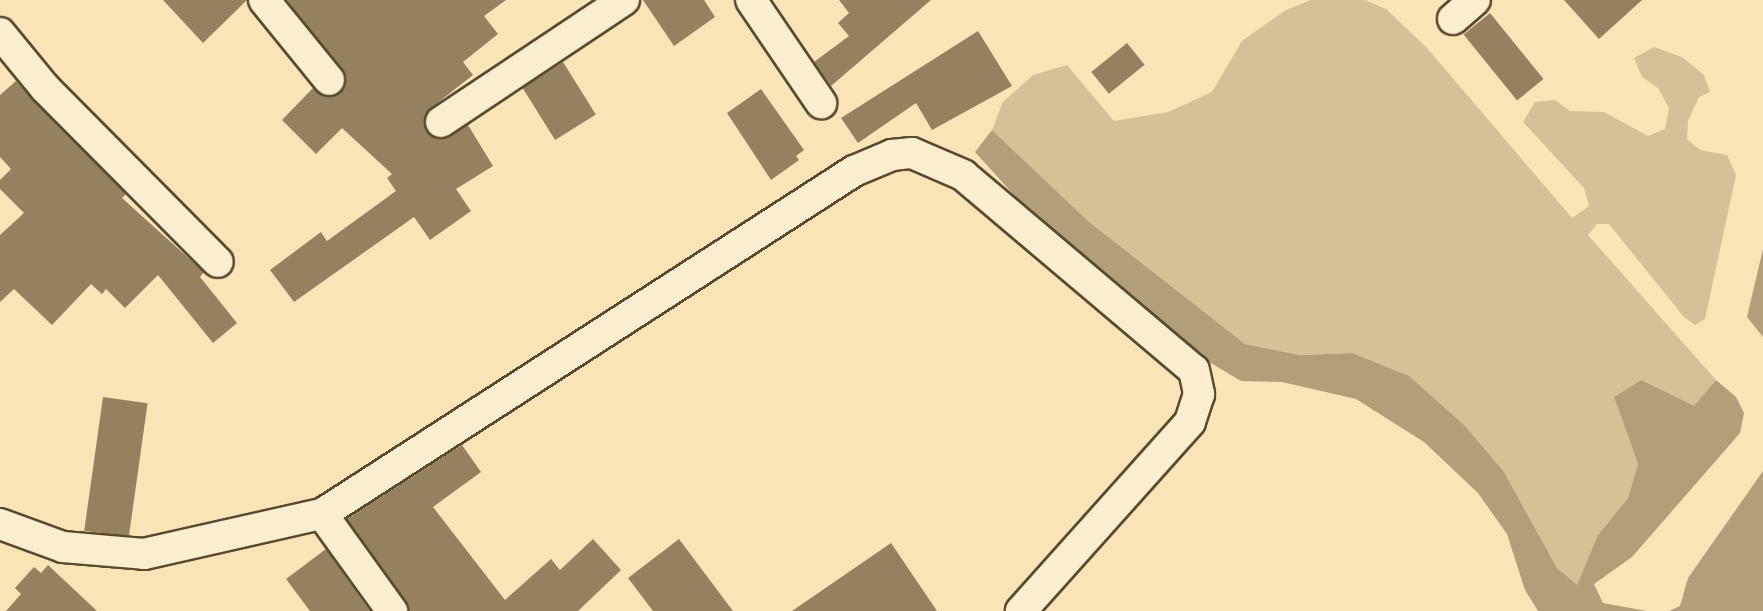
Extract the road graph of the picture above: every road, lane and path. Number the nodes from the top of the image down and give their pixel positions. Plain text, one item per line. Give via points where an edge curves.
1 (264, 0) edge
2 (624, 0) edge
3 (1475, 0) edge
4 (754, 1) edge
5 (1452, 19) dead end
6 (0, 33) edge
7 (329, 80) dead end
8 (821, 103) dead end
9 (441, 122) dead end
10 (218, 262) dead end
11 (322, 514) junction
12 (3, 530) edge
13 (392, 611) edge
14 (1021, 611) edge

1 - 7 street
2 - 9 street
3 - 5 street
4 - 8 street
6 - 10 street via 45,88
11 - 12 street via 144,554 63,547
11 - 13 street
11 - 14 street via 854,170 892,155 912,153 963,175 1194,370 1199,394 1190,422

